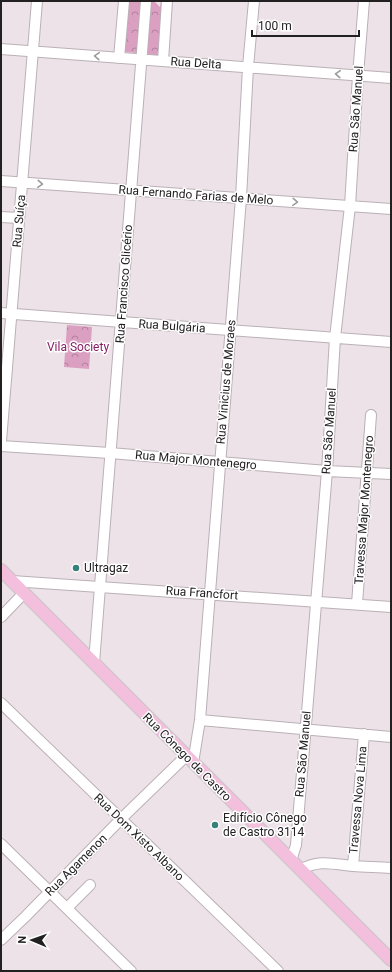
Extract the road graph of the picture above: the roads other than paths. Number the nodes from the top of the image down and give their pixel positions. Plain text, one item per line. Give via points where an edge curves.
1 (37, 1) edge
2 (124, 1) edge
3 (146, 1) edge
4 (167, 1) edge
5 (254, 1) edge
6 (364, 1) edge
7 (1, 49) edge
8 (33, 52) junction
9 (119, 58) junction
10 (141, 60) junction
11 (163, 61) junction
12 (248, 67) junction
13 (358, 75) junction
14 (391, 78) edge
15 (1, 182) edge
16 (22, 183) junction
17 (131, 191) junction
18 (241, 198) junction
19 (350, 206) junction
20 (391, 209) edge
21 (1, 217) edge
22 (19, 218) junction
23 (6, 313) edge
24 (121, 322) junction
25 (230, 330) junction
26 (335, 338) junction
27 (391, 342) edge
28 (371, 415) dead end
29 (1, 441) edge
30 (1, 446) edge
31 (110, 453) junction
32 (220, 462) junction
33 (327, 471) junction
34 (367, 472) junction
35 (391, 474) edge
36 (1, 570) edge
37 (12, 581) junction
38 (100, 586) junction
39 (24, 593) junction
40 (210, 594) junction
41 (316, 602) junction
42 (357, 604) junction
43 (391, 607) edge
44 (1, 617) edge
45 (94, 663) junction
46 (1, 703) edge
47 (200, 720) junction
48 (306, 729) junction
49 (364, 734) junction
50 (391, 736) edge
51 (190, 760) junction
52 (121, 819) junction
53 (1, 844) edge
54 (291, 861) junction
55 (353, 866) junction
56 (391, 868) edge
57 (300, 870) junction
58 (90, 886) dead end
59 (50, 892) junction
60 (67, 908) junction
61 (1, 940) edge
62 (391, 960) edge
63 (131, 971) edge
64 (278, 971) edge

1 - 8 street, Rua Suíça
2 - 9 street
3 - 10 street, Rua Francisco Glicério
4 - 11 street
5 - 12 street, Rua Vinicius de Moraes
6 - 13 street, Rua São Manuel
7 - 8 street, Rua Delta
9 -> 8 street, Rua Delta
8 - 16 street, Rua Suíça
9 - 10 street, Rua Delta
10 - 11 street, Rua Delta
10 - 17 street, Rua Francisco Glicério
11 - 12 street, Rua Delta
13 -> 12 street, Rua Delta
12 - 18 street, Rua Vinicius de Moraes
13 - 14 street, Rua Delta
13 - 19 street, Rua São Manuel
15 - 16 street, Rua Fernando Farias de Melo
16 -> 17 street, Rua Fernando Farias de Melo
16 - 22 street, Rua Suíça
17 - 18 street, Rua Fernando Farias de Melo
17 - 24 street, Rua Francisco Glicério
18 -> 19 street, Rua Fernando Farias de Melo
18 - 25 street, Rua Vinicius de Moraes
19 - 20 street, Rua Fernando Farias de Melo
19 - 26 street, Rua São Manuel
21 - 22 street
22 - 23 street, Rua Suíça
23 - 24 street, Rua Bulgária
23 - 29 street, Rua Suíça
24 - 25 street, Rua Bulgária
24 - 31 street, Rua Francisco Glicério
25 - 26 street, Rua Bulgária
25 - 32 street, Rua Vinicius de Moraes
26 - 27 street, Rua Bulgária
26 - 33 street, Rua São Manuel
28 - 34 street, Travessa Major Montenegro
30 - 31 street, Rua Major Montenegro
31 - 32 street, Rua Major Montenegro
31 - 38 street, Rua Francisco Glicério
32 - 33 street, Rua Major Montenegro
32 - 40 street, Rua Vinicius de Moraes
33 - 34 street, Rua Major Montenegro
33 - 41 street, Rua São Manuel
34 - 35 street, Rua Major Montenegro
34 - 42 street, Travessa Major Montenegro
36 - 37 main road, Rua Cônego de Castro
37 - 38 street, Rua Francfort
37 - 39 main road, Rua Cônego de Castro
38 - 40 street, Rua Francfort
38 - 45 street, Rua Francisco Glicério
39 - 44 street
39 - 45 main road, Rua Cônego de Castro
40 - 41 street, Rua Francfort
40 - 47 street, Rua Vinicius de Moraes
41 - 42 street, Rua Francfort
41 - 48 street, Rua São Manuel
42 - 43 street, Rua Francfort
45 - 51 main road, Rua Cônego de Castro
46 - 52 street, Rua Dom Xisto Albano
47 - 48 street
47 - 51 street, Rua Vinicius de Moraes
48 - 49 street
48 - 54 street, Rua São Manuel via 296,845
49 - 50 street
49 - 55 street, Travessa Nova Lima
51 - 52 street, Rua Agamenon
51 - 54 main road, Rua Cônego de Castro
52 - 59 street, Rua Agamenon
52 - 64 street, Rua Dom Xisto Albano
53 - 59 street
54 - 57 main road, Rua Cônego de Castro
55 - 56 street
55 - 57 street via 326,862
57 - 62 main road, Rua Cônego de Castro
58 - 60 street
59 - 60 street
59 - 61 street, Rua Agamenon
60 - 63 street

